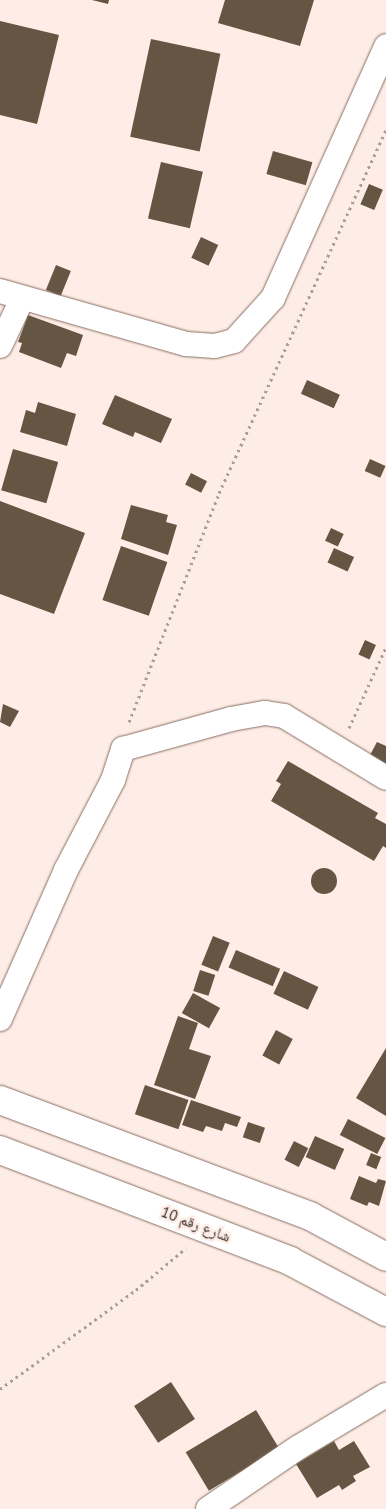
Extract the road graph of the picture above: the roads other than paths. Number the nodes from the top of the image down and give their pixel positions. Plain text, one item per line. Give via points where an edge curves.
1 (386, 46) edge
2 (11, 295) edge
3 (0, 346) edge
4 (386, 778) edge
5 (0, 1019) edge
6 (0, 1100) edge
7 (0, 1150) edge
8 (386, 1257) edge
9 (386, 1312) edge
10 (386, 1395) edge
11 (208, 1509) edge

1 - 2 street via 273,298 234,341 215,346 186,344
2 - 3 street
4 - 5 street via 284,716 265,713 231,719 123,749 114,780 66,870
6 - 8 main road via 310,1216
7 - 9 main road, شارع رقم 10 via 290,1261
10 - 11 street via 299,1447

